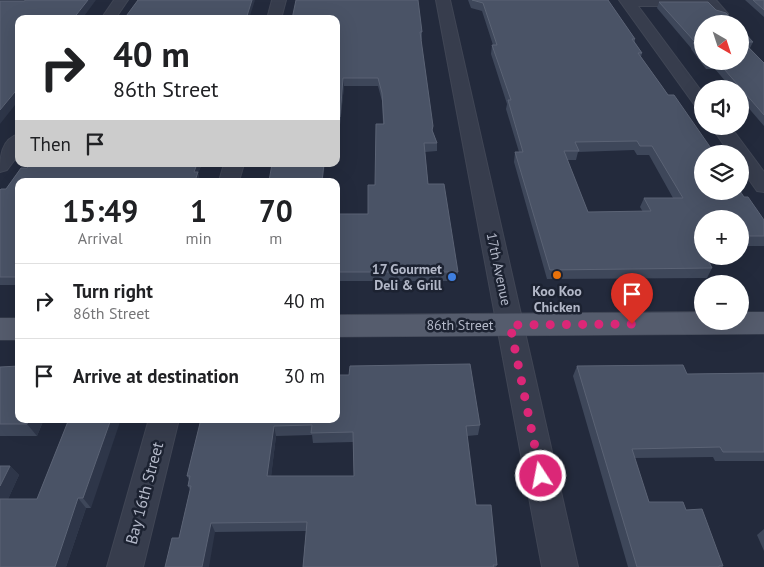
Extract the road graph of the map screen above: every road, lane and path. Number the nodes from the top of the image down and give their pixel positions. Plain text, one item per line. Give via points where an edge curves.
1 (122, 0) edge
2 (279, 0) edge
3 (444, 0) edge
4 (627, 1) edge
5 (721, 14) edge
6 (111, 15) edge
7 (275, 15) edge
8 (694, 92) edge
9 (727, 135) edge
10 (15, 145) edge
11 (0, 166) edge
12 (764, 186) edge
13 (764, 322) edge
14 (510, 325) junction
15 (340, 326) edge
16 (0, 329) edge
17 (15, 329) edge
18 (163, 423) edge
19 (125, 567) edge
20 (560, 567) edge

1 - 6 street
2 - 7 street
3 - 14 street, 17th Avenue
4 - 5 street via 710,2
4 - 8 street
9 - 12 street
10 - 11 street
13 - 14 main road, 86th Street
14 - 15 main road, 86th Street
14 - 20 street, 17th Avenue
16 - 17 main road
18 - 19 street, Bay 16th Street

